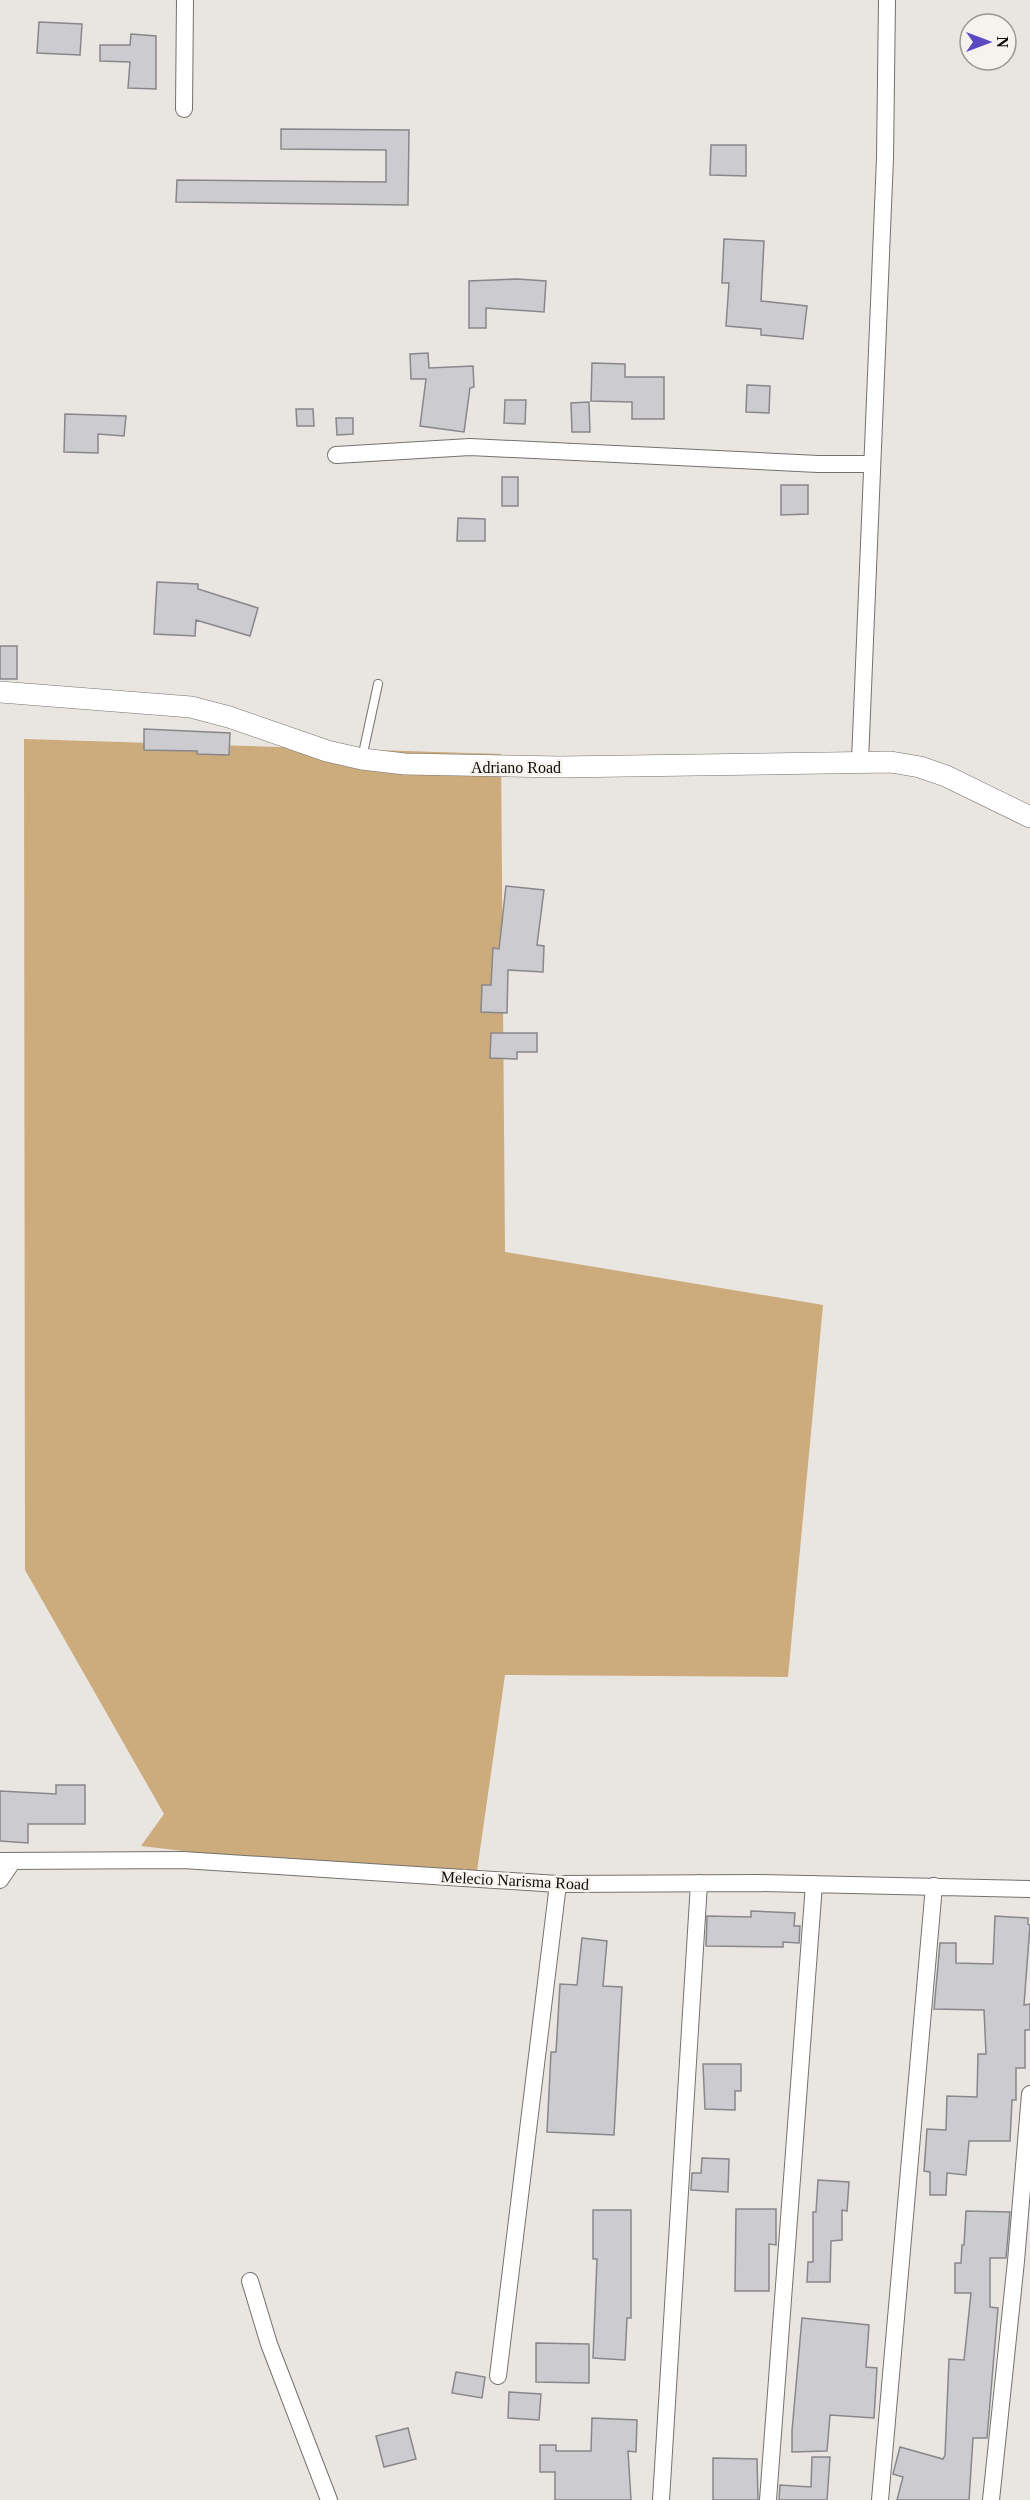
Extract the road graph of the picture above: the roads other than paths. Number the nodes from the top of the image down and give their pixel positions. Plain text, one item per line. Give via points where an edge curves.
1 (185, 0) edge
2 (888, 0) edge
3 (184, 109) dead end
4 (336, 455) dead end
5 (872, 464) junction
6 (378, 684) dead end
7 (0, 693) edge
8 (362, 759) junction
9 (860, 761) junction
10 (1030, 817) edge
11 (6, 1861) edge
12 (0, 1880) edge
13 (699, 1883) junction
14 (558, 1884) junction
15 (814, 1884) junction
16 (934, 1886) junction
17 (1030, 1889) edge
18 (1030, 2094) edge
19 (250, 2281) dead end
20 (498, 2376) dead end
21 (328, 2500) edge
22 (661, 2500) edge
23 (768, 2500) edge
24 (880, 2500) edge
25 (991, 2500) edge

1 - 3 street
2 - 5 street
4 - 5 street via 470,447
5 - 9 street
6 - 8 lane
7 - 8 street, Adriano Road via 191,707
8 - 9 street, Adriano Road via 472,767
9 - 10 street, Adriano Road via 921,767 972,787
11 - 12 street
11 - 14 street, Melecio Narisma Road via 183,1860
13 - 14 street, Melecio Narisma Road
13 - 15 street, Melecio Narisma Road
13 - 22 street
14 - 20 street
15 - 16 street, Melecio Narisma Road
15 - 23 street
16 - 17 street, Melecio Narisma Road
16 - 24 street
18 - 25 street
19 - 21 street via 269,2344

